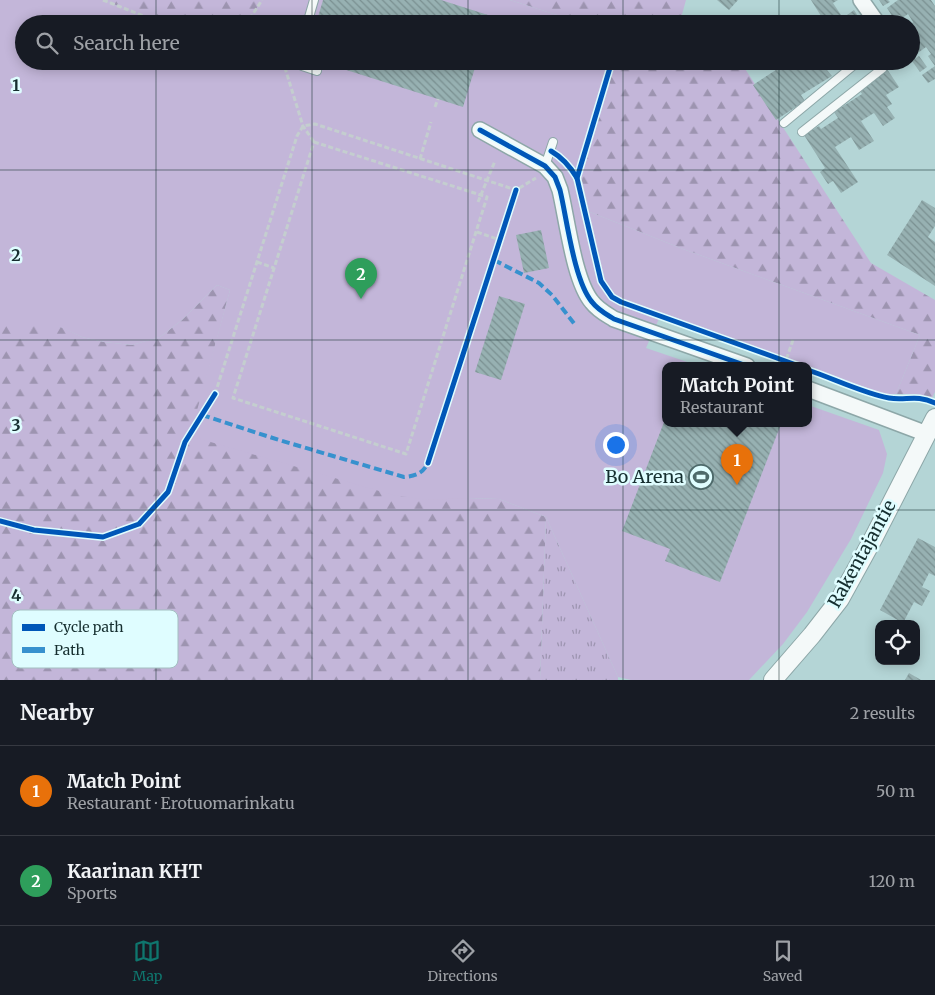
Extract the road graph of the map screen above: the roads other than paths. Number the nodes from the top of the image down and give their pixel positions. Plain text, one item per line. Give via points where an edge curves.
1 (314, 0) edge
2 (861, 0) edge
3 (310, 15) edge
4 (872, 15) edge
5 (848, 70) edge
6 (880, 70) edge
7 (784, 123) dead end
8 (480, 130) dead end
9 (802, 132) dead end
10 (553, 142) dead end
11 (545, 166) junction
12 (736, 362) edge
13 (812, 391) edge
14 (935, 418) edge
15 (927, 434) junction
16 (773, 680) edge

1 - 3 lane
2 - 4 street
5 - 7 lane
6 - 9 lane
8 - 11 street
10 - 11 lane
11 - 12 street via 560,190 579,275 592,302 614,318
13 - 15 street
14 - 15 street, Rakentajantie
15 - 16 street, Rakentajantie via 840,599

